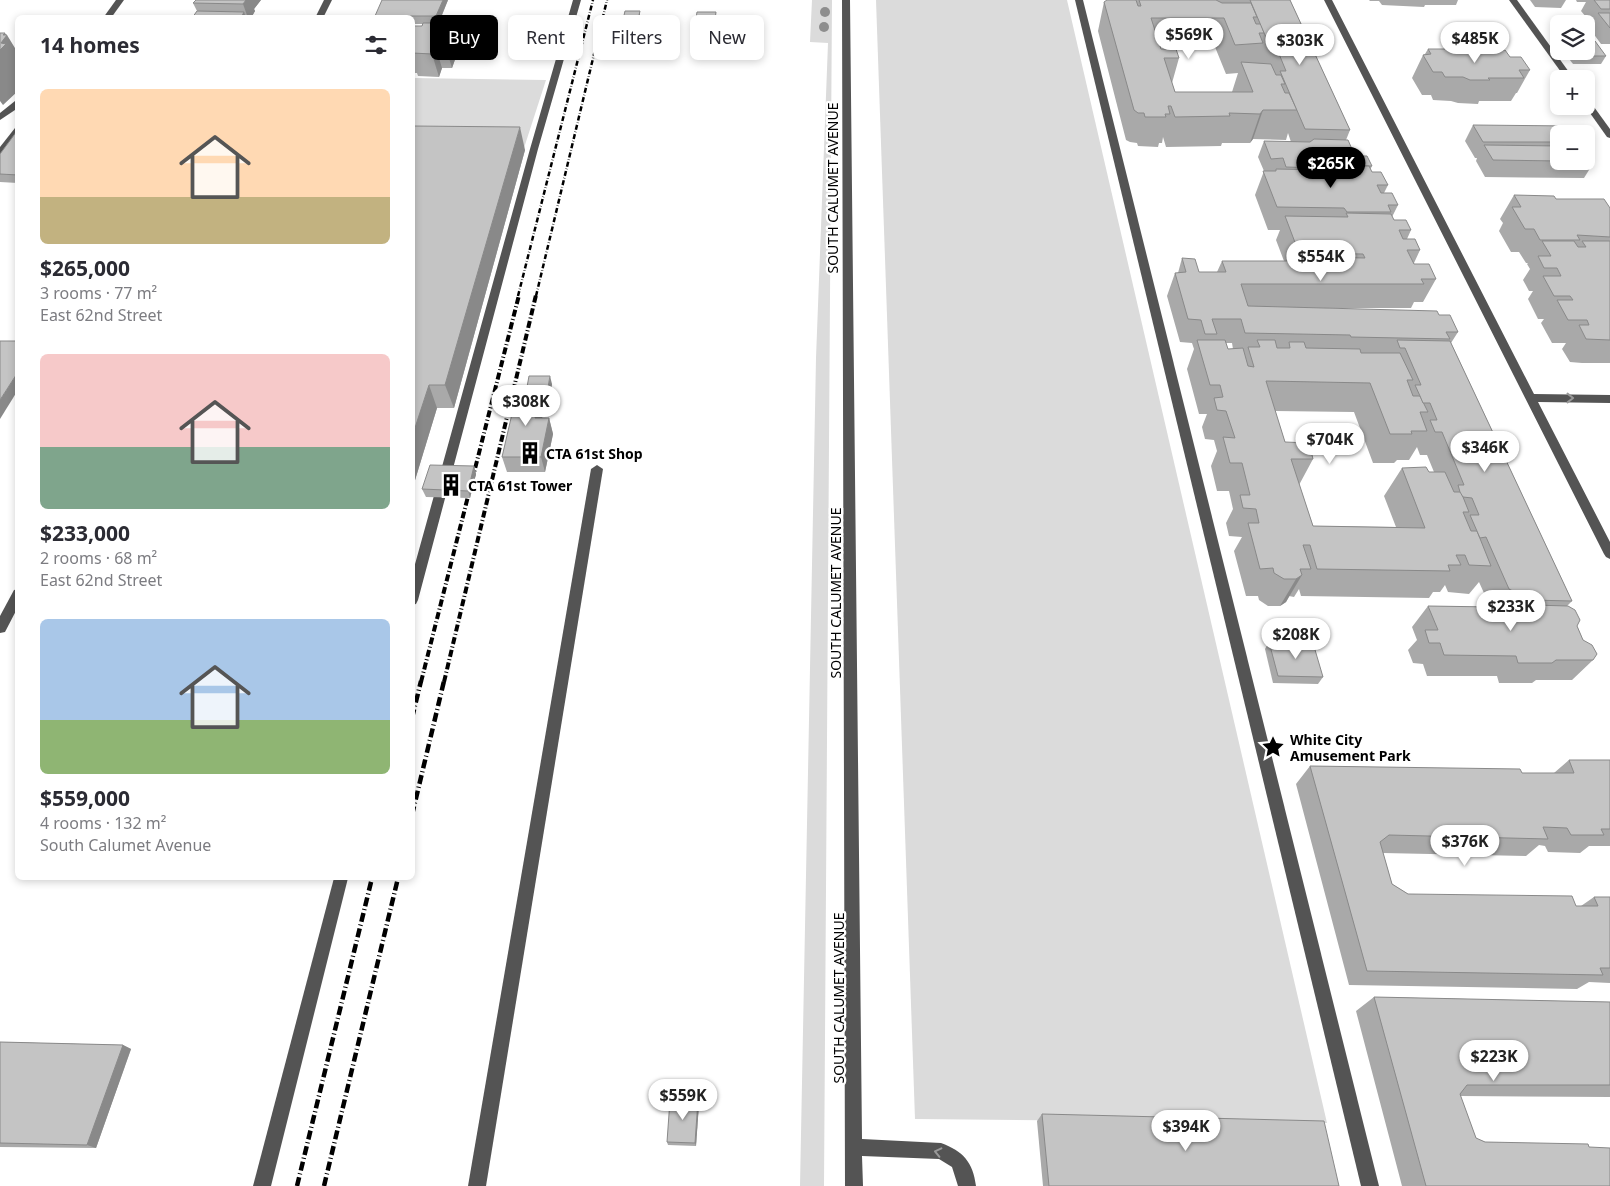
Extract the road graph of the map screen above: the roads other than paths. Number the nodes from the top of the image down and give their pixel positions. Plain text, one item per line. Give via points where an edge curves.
1 (120, 0) edge
2 (328, 0) edge
3 (577, 0) edge
4 (846, 0) edge
5 (1078, 0) edge
6 (1328, 0) edge
7 (1513, 0) edge
8 (108, 15) edge
9 (320, 15) edge
10 (1564, 70) edge
11 (15, 105) edge
12 (1595, 114) edge
13 (0, 117) edge
14 (15, 134) edge
15 (1610, 135) edge
16 (0, 153) edge
17 (1531, 398) junction
18 (1610, 399) edge
19 (597, 469) dead end
20 (1610, 554) edge
21 (415, 589) edge
22 (15, 600) edge
23 (0, 628) edge
24 (340, 880) edge
25 (854, 1148) junction
26 (262, 1186) edge
27 (477, 1186) edge
28 (854, 1186) edge
29 (967, 1186) edge
30 (1370, 1186) edge

1 - 8 street
2 - 9 street
3 - 21 street
4 - 25 street, SOUTH CALUMET AVENUE
5 - 30 street
6 - 17 street
7 - 10 street
11 - 13 street
12 - 15 street
14 - 16 street
17 -> 18 street
17 - 20 street
19 - 27 street
22 - 23 street
24 - 26 street
25 - 28 street, SOUTH CALUMET AVENUE
29 -> 25 street via 958,1162 941,1151

